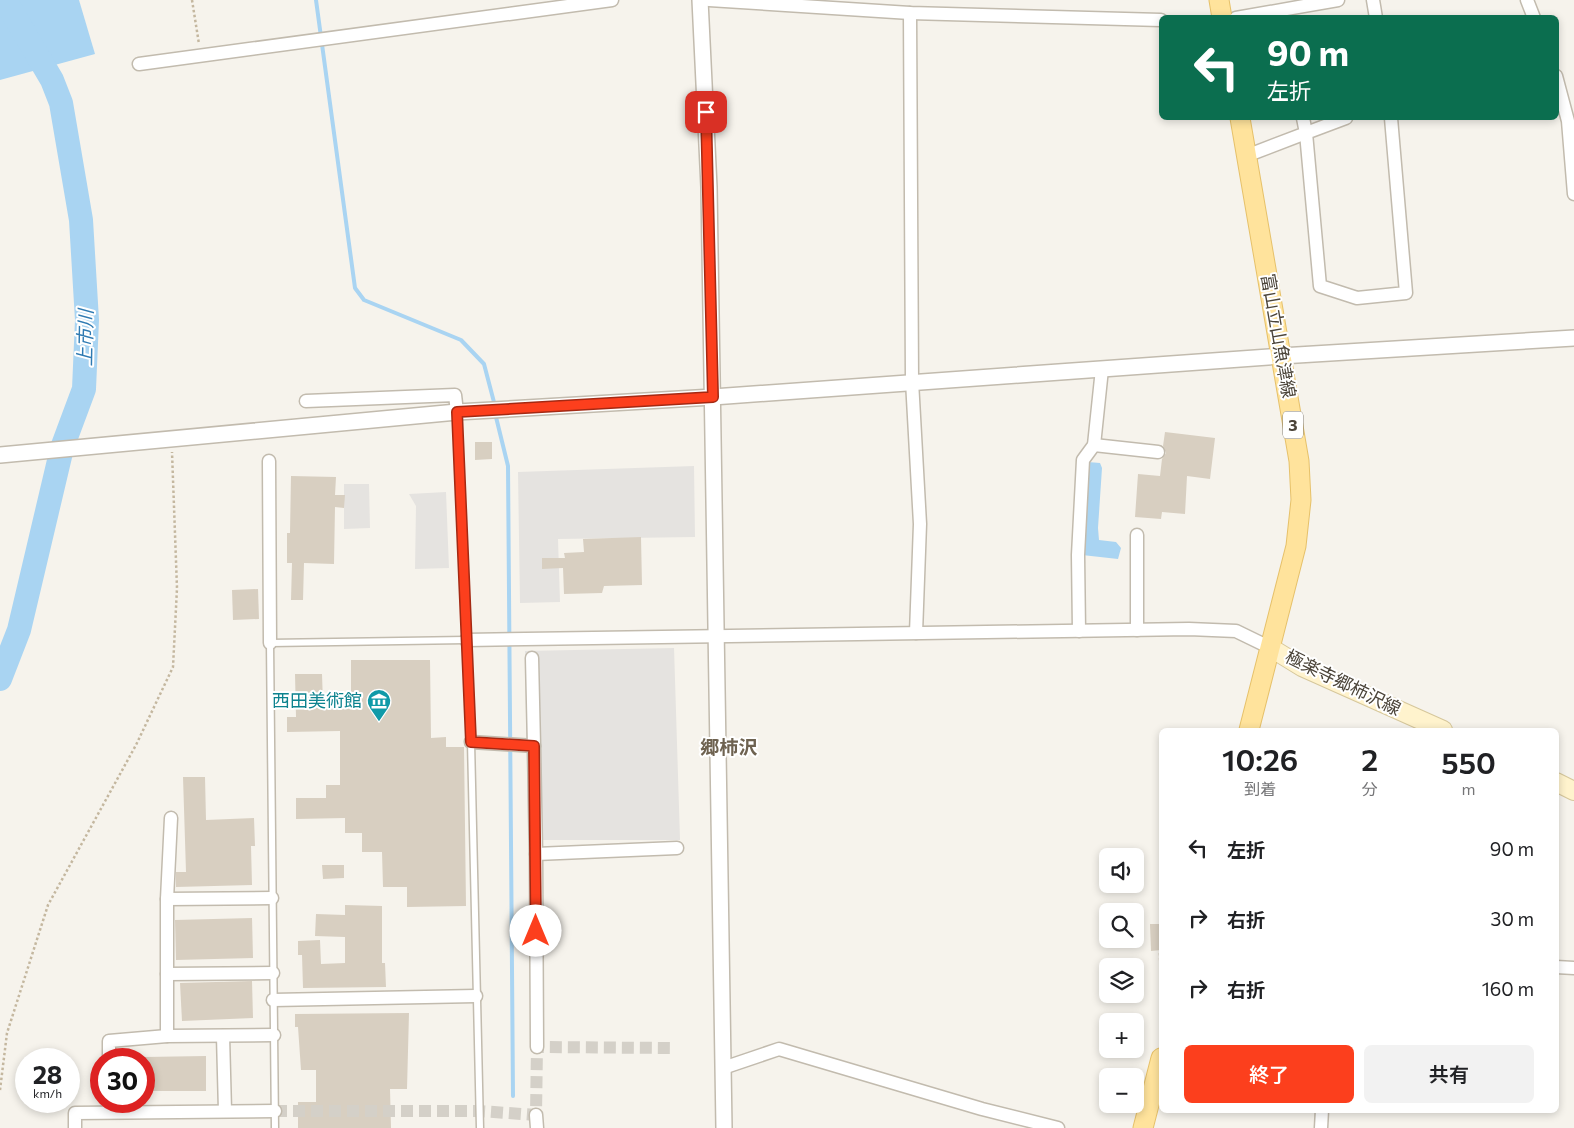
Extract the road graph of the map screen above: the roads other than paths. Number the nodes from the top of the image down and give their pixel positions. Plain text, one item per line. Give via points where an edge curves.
1 (612, 0) edge
2 (700, 0) edge
3 (709, 0) edge
4 (1219, 0) edge
5 (1338, 0) edge
6 (1373, 0) edge
7 (1527, 0) edge
8 (910, 13) junction
9 (1284, 14) edge
10 (1222, 15) edge
11 (1376, 15) edge
12 (1533, 15) edge
13 (1159, 20) edge
14 (139, 64) dead end
15 (1559, 87) edge
16 (1240, 120) edge
17 (1303, 120) edge
18 (1341, 120) edge
19 (1391, 120) edge
20 (1306, 133) junction
21 (1246, 156) junction
22 (1574, 194) edge
23 (1574, 338) edge
24 (1281, 356) junction
25 (1102, 369) junction
26 (912, 381) junction
27 (713, 397) junction
28 (306, 401) dead end
29 (457, 412) junction
30 (1094, 445) junction
31 (1158, 452) dead end
32 (0, 455) edge
33 (270, 461) dead end
34 (1137, 535) dead end
35 (1137, 630) junction
36 (1079, 631) junction
37 (916, 633) junction
38 (715, 636) junction
39 (466, 640) junction
40 (270, 643) junction
41 (1271, 648) junction
42 (532, 658) dead end
43 (1250, 728) edge
44 (1439, 728) edge
45 (471, 742) junction
46 (534, 746) junction
47 (1559, 784) edge
48 (1574, 791) edge
49 (171, 818) dead end
50 (677, 848) dead end
51 (536, 854) junction
52 (272, 898) junction
53 (167, 899) junction
54 (1559, 967) edge
55 (1574, 968) edge
56 (273, 973) junction
57 (167, 974) junction
58 (476, 996) junction
59 (274, 1000) junction
60 (274, 1035) junction
61 (167, 1036) junction
62 (223, 1036) junction
63 (537, 1047) dead end
64 (109, 1048) edge
65 (1159, 1066) edge
66 (723, 1068) junction
67 (155, 1109) edge
68 (90, 1110) edge
69 (225, 1111) junction
70 (275, 1111) junction
71 (1322, 1113) edge
72 (75, 1128) edge
73 (275, 1128) edge
74 (480, 1128) edge
75 (724, 1128) edge
76 (1058, 1128) edge
77 (1143, 1128) edge
78 (1321, 1128) edge

1 - 14 street
2 - 27 street via 709,187
3 - 8 street
4 - 10 main road
5 - 9 street
6 - 11 street
7 - 12 street
8 - 13 street
8 - 26 street
15 - 22 street via 1568,121
16 - 21 main road, 富山立山魚津線 / 3
17 - 20 street
18 - 20 street
19 - 20 street via 1406,293 1357,298 1320,286
20 - 21 street
21 - 24 main road, 富山立山魚津線 / 3
23 - 24 street
24 - 25 street
24 - 41 main road, 富山立山魚津線 / 3 via 1299,461 1302,500 1296,546
25 - 26 street
25 - 30 street
26 - 27 street
26 - 37 street via 920,524
27 - 29 street
27 - 38 street
28 - 29 street via 455,395
29 - 32 street
29 - 39 lane
30 - 31 street
30 - 36 street via 1083,460 1078,555
33 - 40 street
34 - 35 street
35 - 36 street
35 - 41 street via 1236,631
36 - 37 street
37 - 38 street
38 - 39 street
38 - 66 street
39 - 40 lane
39 - 45 lane
40 - 52 lane
41 - 43 main road, 富山立山魚津線 / 3
41 - 44 main road, 極楽寺郷柿沢線 via 1302,667
42 - 46 street
45 - 46 street
45 - 58 lane
46 - 51 street
47 - 48 main road
49 - 53 street
50 - 51 street
51 - 63 street
52 - 53 street
52 - 56 lane
53 - 57 street
54 - 55 street
56 - 57 street
56 - 59 lane
57 - 61 street
58 - 59 street
58 - 74 lane
59 - 60 lane
60 - 62 street
60 - 70 lane
61 - 62 street
61 - 64 street via 109,1041
62 - 69 street
65 - 77 main road
66 - 75 street
66 - 76 street via 779,1049
67 - 69 street
68 - 72 street via 75,1113
69 - 70 street
70 - 73 lane
71 - 78 street

